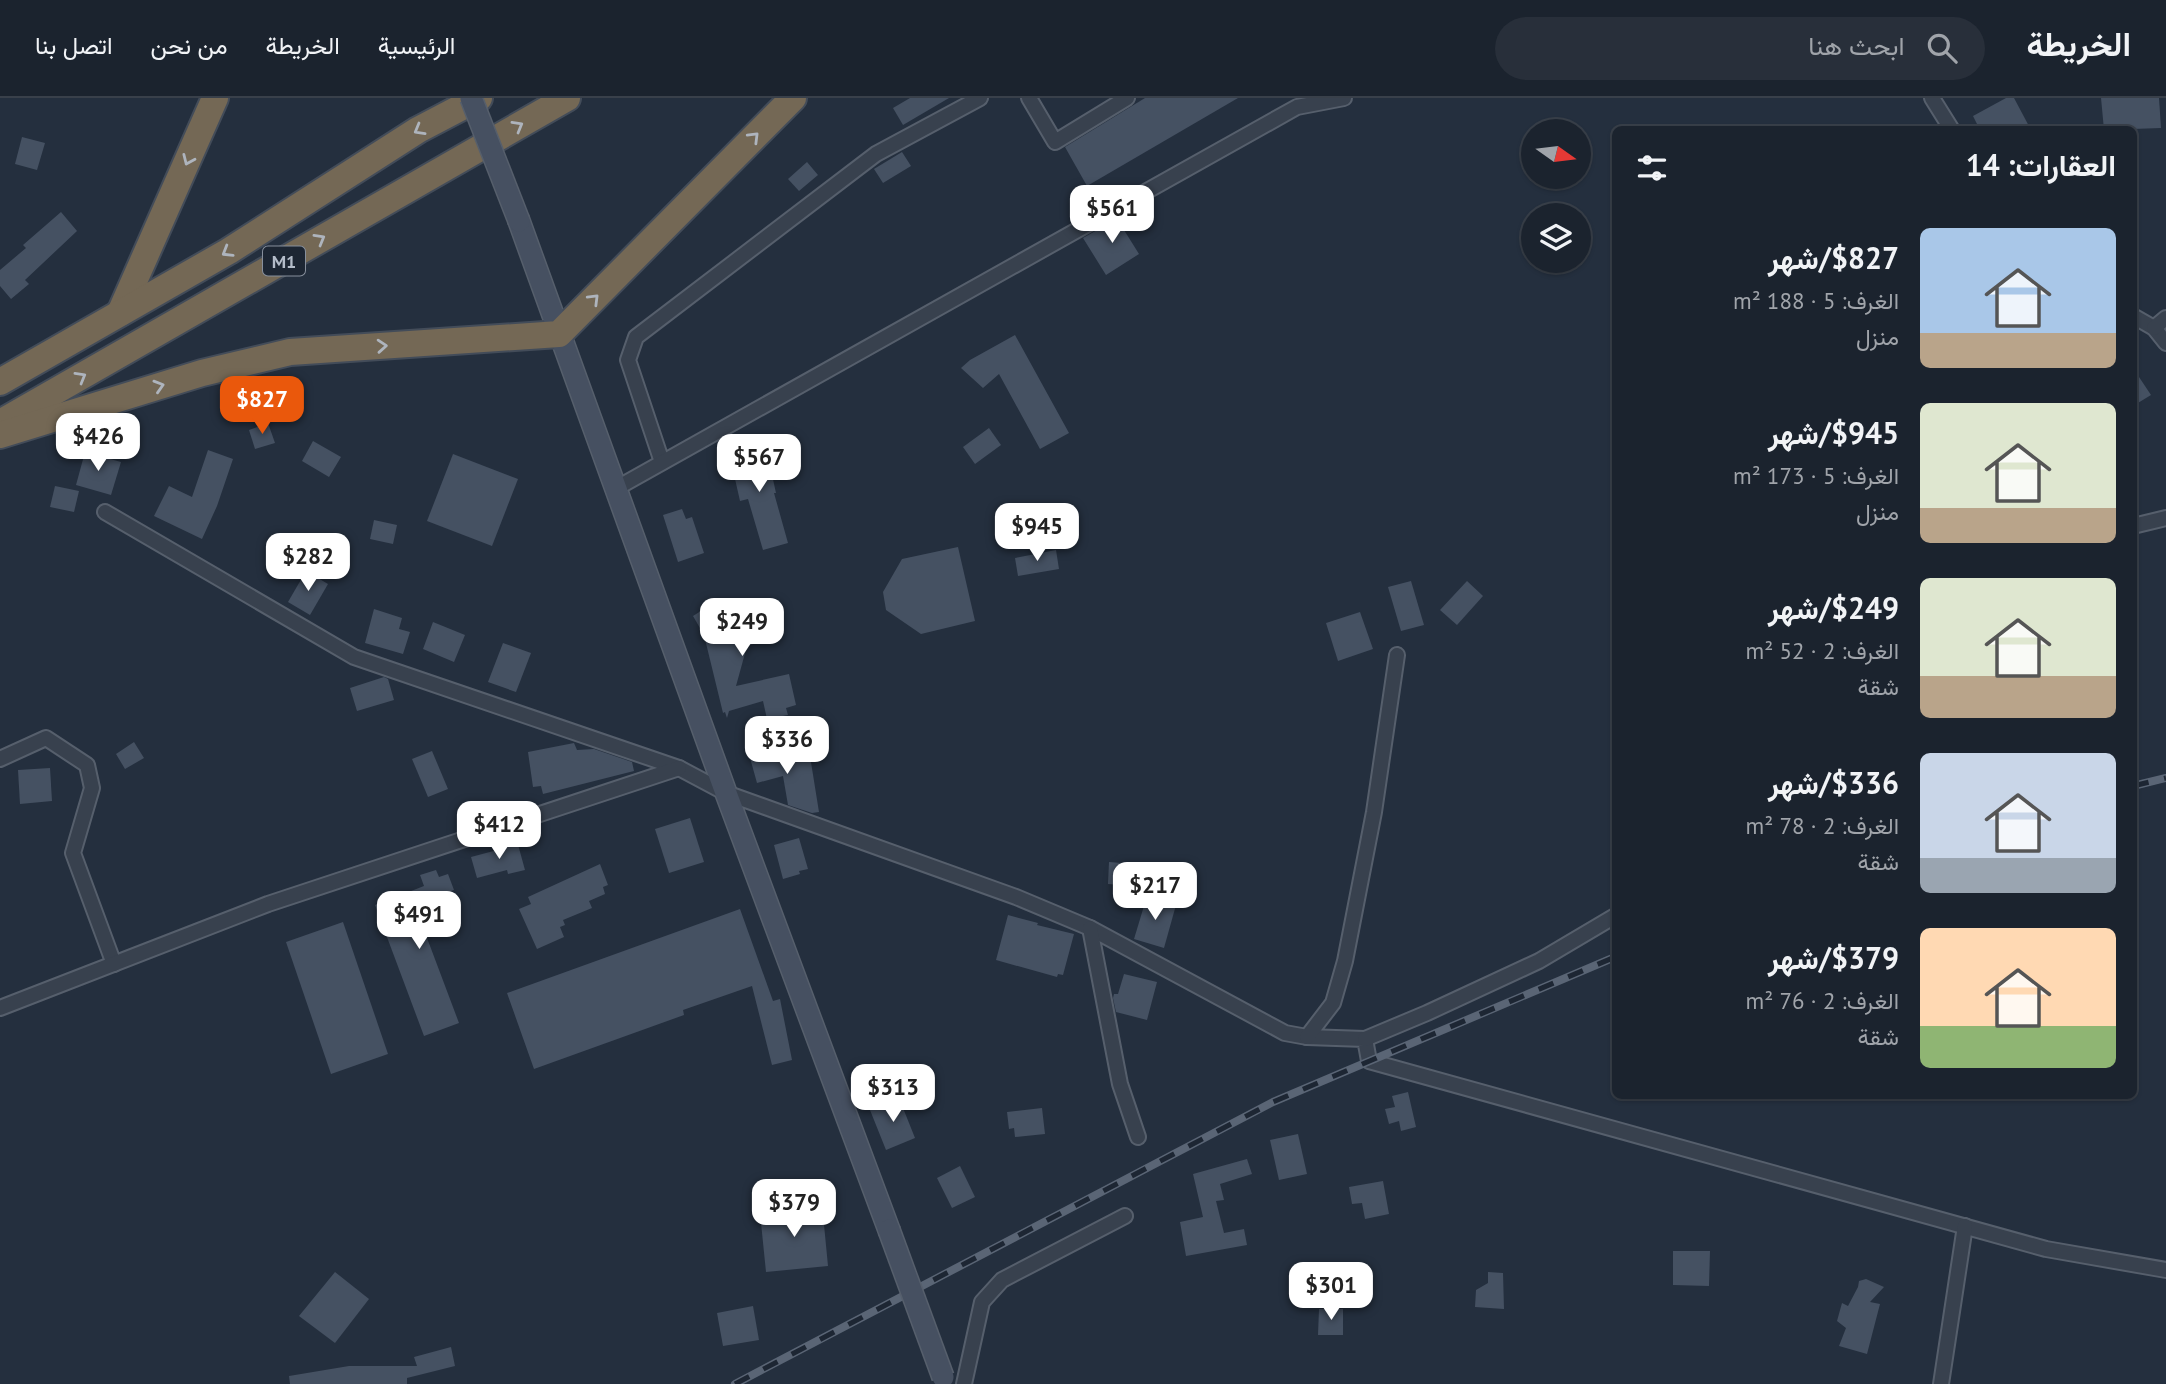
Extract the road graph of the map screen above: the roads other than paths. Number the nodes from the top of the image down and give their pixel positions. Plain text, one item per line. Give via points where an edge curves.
1 (215, 98) edge
2 (471, 98) edge
3 (479, 98) edge
4 (567, 98) edge
5 (793, 98) edge
6 (980, 98) edge
7 (1029, 98) edge
8 (1126, 98) edge
9 (1344, 98) edge
10 (1932, 98) edge
11 (1950, 126) edge
12 (120, 313) junction
13 (2137, 318) edge
14 (2166, 318) edge
15 (2154, 328) junction
16 (559, 334) junction
17 (2166, 343) edge
18 (0, 382) edge
19 (0, 423) edge
20 (0, 435) edge
21 (662, 461) junction
22 (615, 489) junction
23 (105, 512) dead end
24 (2166, 517) edge
25 (2137, 525) edge
26 (1397, 655) dead end
27 (0, 759) edge
28 (679, 768) junction
29 (726, 793) junction
30 (1612, 918) edge
31 (1090, 928) junction
32 (114, 964) junction
33 (0, 1008) edge
34 (1307, 1037) junction
35 (1365, 1039) junction
36 (1138, 1136) dead end
37 (1125, 1216) dead end
38 (1965, 1226) junction
39 (2166, 1269) edge
40 (944, 1380) edge
41 (964, 1384) edge
42 (1941, 1384) edge

1 -> 12 highway
2 - 16 main road, bridge
3 -> 12 highway, M1 via 418,130 229,251
19 -> 4 highway, M1
16 -> 5 highway
6 - 21 street via 876,154 636,337 628,360
7 - 8 street via 1055,142
9 - 21 street via 1297,107
10 - 11 street
12 - 18 highway, M1
13 - 15 street
14 - 15 street
15 - 17 street
20 -> 16 highway via 202,373 290,352
16 - 22 main road
21 - 22 street
22 - 29 main road
23 - 28 street via 354,657
24 - 25 street
26 - 34 street via 1374,812 1345,961 1333,1003
27 - 32 street via 46,738 87,765 92,788 73,853
28 - 29 street
28 - 32 street via 268,904
29 - 31 street
29 - 40 main road, bridge
30 - 35 street via 1539,961
31 - 34 street via 1284,1033
31 - 36 street via 1120,1084
32 - 33 street
34 - 35 street
35 - 38 street via 1369,1061
37 - 41 street via 1002,1280 982,1302
38 - 39 street via 2046,1249
38 - 42 street

